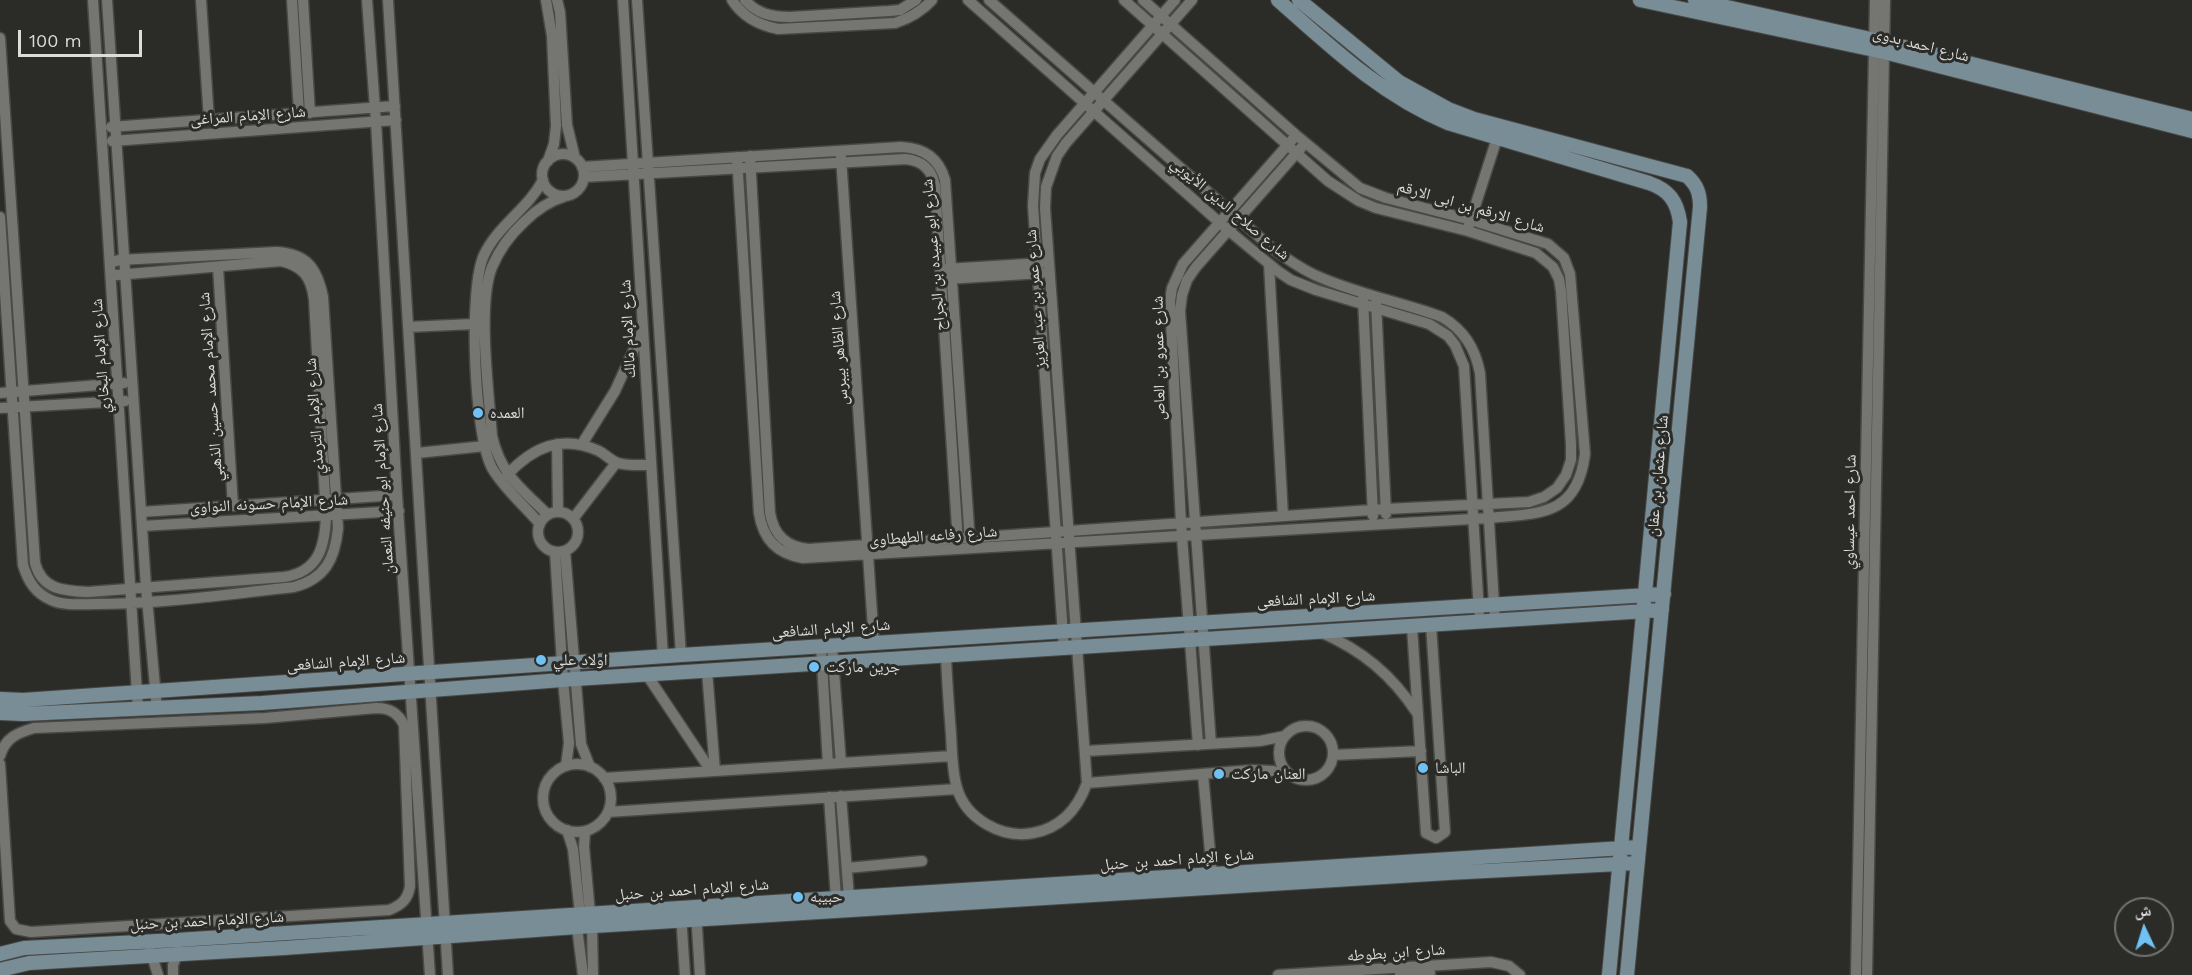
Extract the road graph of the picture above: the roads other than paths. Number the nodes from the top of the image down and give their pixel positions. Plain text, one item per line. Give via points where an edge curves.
1 (93, 0) edge
2 (107, 0) edge
3 (201, 0) edge
4 (292, 0) edge
5 (303, 0) edge
6 (367, 0) edge
7 (388, 0) edge
8 (546, 0) edge
9 (557, 0) edge
10 (623, 0) edge
11 (637, 0) edge
12 (732, 0) edge
13 (745, 0) edge
14 (916, 0) edge
15 (932, 0) edge
16 (968, 0) edge
17 (989, 0) edge
18 (1124, 0) edge
19 (1143, 0) edge
20 (1174, 0) edge
21 (1192, 0) edge
22 (1278, 0) edge
23 (1299, 0) edge
24 (1640, 0) edge
25 (1695, 0) edge
26 (1875, 0) edge
27 (1885, 0) edge
28 (1161, 16) junction
29 (1153, 25) junction
30 (1170, 25) junction
31 (1162, 34) junction
32 (0, 38) edge
33 (1879, 46) junction
34 (1093, 92) junction
35 (1103, 100) junction
36 (1084, 102) junction
37 (395, 106) junction
38 (375, 108) junction
39 (1094, 111) junction
40 (304, 113) junction
41 (2192, 119) edge
42 (209, 120) junction
43 (396, 120) junction
44 (376, 122) junction
45 (116, 127) junction
46 (101, 128) junction
47 (2192, 130) edge
48 (1499, 131) junction
49 (1296, 135) junction
50 (117, 141) junction
51 (102, 142) junction
52 (1305, 143) junction
53 (1287, 145) junction
54 (841, 151) junction
55 (1296, 153) junction
56 (548, 161) junction
57 (750, 162) junction
58 (738, 163) junction
59 (841, 163) junction
60 (581, 168) junction
61 (649, 168) junction
62 (633, 169) junction
63 (543, 180) junction
64 (566, 196) junction
65 (5, 205) edge
66 (1230, 210) junction
67 (0, 217) edge
68 (1239, 218) junction
69 (1219, 222) junction
70 (1469, 226) junction
71 (1228, 230) junction
72 (208, 256) junction
73 (126, 260) junction
74 (220, 264) junction
75 (1269, 264) junction
76 (110, 268) junction
77 (1042, 268) junction
78 (127, 274) junction
79 (946, 274) junction
80 (1362, 292) junction
81 (1376, 296) junction
82 (1363, 304) junction
83 (1377, 308) junction
84 (474, 324) junction
85 (408, 327) junction
86 (643, 330) junction
87 (763, 369) junction
88 (750, 370) junction
89 (134, 383) junction
90 (118, 384) junction
91 (12, 392) edge
92 (134, 400) junction
93 (119, 401) junction
94 (18, 407) junction
95 (0, 408) edge
96 (1583, 416) junction
97 (1569, 417) junction
98 (557, 444) junction
99 (582, 444) junction
100 (484, 446) junction
101 (417, 453) junction
102 (616, 463) junction
103 (650, 465) junction
104 (507, 474) junction
105 (398, 495) junction
106 (330, 500) junction
107 (1489, 505) junction
108 (234, 506) junction
109 (1473, 506) junction
110 (1386, 509) junction
111 (1373, 510) junction
112 (399, 511) junction
113 (141, 512) junction
114 (553, 514) junction
115 (331, 515) junction
116 (1283, 516) junction
117 (1489, 518) junction
118 (573, 519) junction
119 (1473, 519) junction
120 (1194, 522) junction
121 (1181, 523) junction
122 (1386, 523) junction
123 (540, 524) junction
124 (1374, 524) junction
125 (142, 526) junction
126 (1195, 534) junction
127 (1182, 535) junction
128 (1068, 536) junction
129 (1055, 537) junction
130 (970, 543) junction
131 (958, 544) junction
132 (868, 549) junction
133 (560, 551) junction
134 (146, 587) junction
135 (131, 588) junction
136 (1664, 594) junction
137 (1646, 595) junction
138 (147, 602) junction
139 (132, 604) junction
140 (1494, 605) junction
141 (1479, 606) junction
142 (1662, 610) junction
143 (1644, 611) junction
144 (1495, 621) junction
145 (1479, 622) junction
146 (1195, 623) junction
147 (1431, 625) junction
148 (1412, 627) junction
149 (1069, 631) junction
150 (1320, 632) junction
151 (1197, 640) junction
152 (874, 643) junction
153 (826, 646) junction
154 (1070, 648) junction
155 (681, 655) junction
156 (945, 656) junction
157 (663, 657) junction
158 (568, 663) junction
159 (827, 664) junction
160 (707, 671) junction
161 (429, 673) junction
162 (153, 674) junction
163 (136, 675) junction
164 (410, 675) junction
165 (646, 675) junction
166 (569, 680) junction
167 (430, 690) junction
168 (155, 691) junction
169 (411, 692) junction
170 (138, 693) junction
171 (0, 699) edge
172 (283, 702) junction
173 (262, 703) junction
174 (138, 709) junction
175 (157, 709) junction
176 (0, 713) edge
177 (1417, 714) junction
178 (284, 716) junction
179 (265, 718) junction
180 (1285, 736) junction
181 (1211, 744) junction
182 (1198, 745) junction
183 (1086, 751) junction
184 (1421, 751) junction
185 (1333, 755) junction
186 (0, 756) edge
187 (952, 756) junction
188 (840, 763) junction
189 (0, 764) edge
190 (828, 764) junction
191 (566, 766) junction
192 (590, 767) junction
193 (713, 771) junction
194 (1203, 774) junction
195 (1289, 775) junction
196 (604, 778) junction
197 (1087, 783) junction
198 (957, 789) junction
199 (841, 796) junction
200 (829, 797) junction
201 (608, 812) junction
202 (567, 830) junction
203 (585, 831) junction
204 (1639, 847) junction
205 (1622, 848) junction
206 (922, 861) dead end
207 (1637, 863) junction
208 (1620, 864) junction
209 (1448, 866) junction
210 (1429, 867) junction
211 (847, 868) junction
212 (1212, 874) junction
213 (1093, 882) junction
214 (1863, 888) junction
215 (895, 894) junction
216 (1093, 896) junction
217 (842, 897) junction
218 (896, 909) junction
219 (696, 913) junction
220 (681, 914) junction
221 (585, 920) junction
222 (445, 922) junction
223 (427, 924) junction
224 (446, 937) junction
225 (428, 939) junction
226 (177, 940) junction
227 (153, 941) junction
228 (0, 954) edge
229 (177, 955) junction
230 (152, 956) junction
231 (0, 970) edge
232 (1359, 972) edge
233 (1512, 973) edge
234 (158, 975) edge
235 (173, 975) edge
236 (430, 975) edge
237 (448, 975) edge
238 (583, 975) edge
239 (593, 975) edge
240 (685, 975) edge
241 (700, 975) edge
242 (1278, 975) edge
243 (1400, 975) edge
244 (1610, 975) edge
245 (1627, 975) edge
246 (1856, 975) edge
247 (1867, 975) edge

1 - 46 street, شارع الإمام البخاري
2 - 45 street, شارع الإمام البخاري
3 - 42 street
4 - 40 street
5 - 40 street
6 - 38 street, شارع الإمام ابو حنيفه النعمان
7 - 37 street
8 - 56 street via 552,36 556,126
9 - 60 street via 567,125
10 - 62 street, شارع الإمام مالك
11 - 61 street, شارع الإمام مالك
12 - 15 street via 753,21 778,29 895,23 921,11
13 - 14 street via 773,17 790,18 889,12
16 - 36 street, شارع صلاح الدين الأيوبي
17 - 34 street, شارع صلاح الدين الأيوبي
18 - 29 street, شارع الارقم بن ابى الارقم
19 - 28 street, شارع الارقم بن ابى الارقم
20 - 28 street, شارع عمر بن عبد العزيز
21 - 30 street, شارع عمر بن عبد العزيز
22 - 48 street via 1360,72 1401,101 1448,123
23 - 48 street via 1399,82
24 - 33 street, شارع احمد بدوى
25 - 33 street, شارع احمد بدوى
26 - 33 street
27 - 33 street
28 - 29 street, شارع عمر بن عبد العزيز
28 - 30 street, شارع الارقم بن ابى الارقم
29 - 31 street, شارع الارقم بن ابى الارقم
29 - 34 street, شارع عمر بن عبد العزيز
30 - 31 street, شارع عمر بن عبد العزيز
30 - 49 street, شارع الارقم بن ابى الارقم
31 - 35 street, شارع عمر بن عبد العزيز
31 - 53 street, شارع الارقم بن ابى الارقم
32 - 65 street
33 - 41 street, شارع احمد بدوى
33 - 47 street, شارع احمد بدوى
33 - 214 street, شارع احمد عيساوي
34 - 35 street, شارع صلاح الدين الأيوبي
34 - 36 street, شارع عمر بن عبد العزيز
35 - 39 street, شارع عمر بن عبد العزيز
35 - 66 street, شارع صلاح الدين الأيوبي
36 - 39 street, شارع صلاح الدين الأيوبي
36 - 77 street, شارع عمر بن عبد العزيز via 1048,147 1035,173 1033,206
37 - 38 street, شارع الإمام المراغى
37 - 43 street
38 - 40 street, شارع الإمام المراغى
38 - 44 street, شارع الإمام ابو حنيفه النعمان
39 - 69 street, شارع صلاح الدين الأيوبي
39 - 77 street, شارع عمر بن عبد العزيز via 1057,156 1046,187
40 - 42 street, شارع الإمام المراغى
42 - 45 street, شارع الإمام المراغى
43 - 44 street, شارع الإمام المراغى
43 - 85 street
44 - 50 street, شارع الإمام المراغى
44 - 105 street, شارع الإمام ابو حنيفه النعمان
45 - 46 street, شارع الإمام المراغى
45 - 50 street, شارع الإمام البخاري
46 - 51 street, شارع الإمام البخاري
48 - 70 street
48 - 136 street, شارع عثمان بن عفان via 1686,176 1698,189 1700,207
48 - 137 street, شارع عثمان بن عفان via 1662,188 1672,196 1678,209 1680,222
49 - 52 street, شارع الارقم بن ابى الارقم
49 - 53 street, شارع عمرو بن العاص
50 - 51 street, شارع الإمام المراغى
50 - 73 street, شارع الإمام البخاري
51 - 76 street, شارع الإمام البخاري
52 - 55 street, شارع عمرو بن العاص
52 - 70 street, شارع الارقم بن ابى الارقم via 1360,188
53 - 55 street, شارع الارقم بن ابى الارقم
53 - 66 street, شارع عمرو بن العاص
54 - 57 street, شارع ابو عبيده بن الجراح
54 - 59 street, شارع الظاهر بيبرس
54 - 79 street, شارع ابو عبيده بن الجراح via 912,147 938,163 945,180
55 - 68 street, شارع عمرو بن العاص
55 - 70 street, شارع الارقم بن ابى الارقم via 1359,201 1376,208
56 - 60 street via 561,154
56 - 63 street
57 - 58 street, شارع ابو عبيده بن الجراح
57 - 59 street, شارع ابو عبيده بن الجراح
57 - 87 street, شارع رفاعه الطهطاوى
58 - 61 street, شارع ابو عبيده بن الجراح
58 - 88 street, شارع رفاعه الطهطاوى
59 - 79 street, شارع ابو عبيده بن الجراح via 906,159 926,167 935,186
59 - 132 street, شارع الظاهر بيبرس
60 - 62 street, شارع ابو عبيده بن الجراح
60 - 64 street via 580,188
61 - 62 street, شارع ابو عبيده بن الجراح
61 - 155 street, شارع الإمام مالك
62 - 86 street, شارع الإمام مالك
63 - 64 street via 551,192
63 - 84 street via 528,203 489,244 482,258 475,288
64 - 104 street via 544,204 518,228 502,247 488,279 485,324 492,436
65 - 91 street
66 - 68 street, شارع صلاح الدين الأيوبي
66 - 69 street, شارع عمرو بن العاص
67 - 91 street
68 - 71 street, شارع عمرو بن العاص
68 - 80 street, شارع صلاح الدين الأيوبي via 1294,264
69 - 71 street, شارع صلاح الدين الأيوبي
69 - 121 street, شارع عمرو بن العاص via 1183,264 1170,301
70 - 96 street, شارع الارقم بن ابى الارقم via 1548,244 1564,258 1570,274
70 - 97 street, شارع الارقم بن ابى الارقم via 1530,251 1552,267 1562,291
71 - 75 street, شارع صلاح الدين الأيوبي
71 - 120 street, شارع عمرو بن العاص via 1187,280 1180,311
72 - 73 street, شارع الإمام الترمذي
72 - 74 street, شارع الإمام الترمذي
72 - 74 street, شارع الإمام محمد حسين الذهبي via 210,262
73 - 76 street, شارع الإمام الترمذي
73 - 78 street, شارع الإمام البخاري
74 - 78 street, شارع الإمام الترمذي
74 - 106 street, شارع الإمام الترمذي via 281,261 303,270 309,278 314,299
74 - 108 street, شارع الإمام محمد حسين الذهبي
75 - 82 street, شارع صلاح الدين الأيوبي via 1291,280
75 - 116 street
76 - 78 street, شارع الإمام الترمذي
76 - 90 street, شارع الإمام البخاري
77 - 79 street
77 - 128 street, شارع عمر بن عبد العزيز
77 - 129 street, شارع عمر بن عبد العزيز
78 - 89 street, شارع الإمام البخاري
79 - 130 street, شارع ابو عبيده بن الجراح
79 - 131 street, شارع ابو عبيده بن الجراح
80 - 81 street, شارع صلاح الدين الأيوبي
80 - 82 street
81 - 83 street
81 - 107 street, شارع صلاح الدين الأيوبي via 1442,317 1461,331 1474,350 1480,373
82 - 83 street, شارع صلاح الدين الأيوبي
82 - 111 street
83 - 109 street, شارع صلاح الدين الأيوبي via 1439,329 1461,355
83 - 110 street
84 - 85 street
84 - 100 street
85 - 101 street
86 - 99 street via 615,391
86 - 103 street, شارع الإمام مالك
87 - 88 street
87 - 132 street, شارع رفاعه الطهطاوى via 770,513 777,533 797,548
88 - 132 street, شارع رفاعه الطهطاوى via 759,513 767,538 777,549 803,558
89 - 90 street
89 - 92 street, شارع الإمام البخاري
90 - 91 street
90 - 93 street, شارع الإمام البخاري
91 - 94 street
92 - 93 street
92 - 113 street, شارع الإمام البخاري
93 - 94 street
93 - 135 street, شارع الإمام البخاري
94 - 95 street
94 - 135 street, شارع الإمام الترمذي via 37,571 52,587 65,591
94 - 139 street, شارع الإمام الترمذي via 23,566 29,583 52,601
96 - 97 street
96 - 117 street, شارع الارقم بن ابى الارقم via 1582,475 1565,500 1540,513
97 - 107 street, شارع الارقم بن ابى الارقم via 1571,460 1557,488 1528,502
98 - 99 street
98 - 104 street via 539,449
98 - 114 street
99 - 102 street via 601,451
100 - 101 street
100 - 123 street via 499,478
101 - 161 street
102 - 103 street
102 - 118 street
103 - 157 street, شارع الإمام مالك
104 - 114 street
105 - 106 street, شارع الإمام حسونه النواوى
105 - 112 street, شارع الإمام ابو حنيفه النعمان
106 - 108 street, شارع الإمام حسونه النواوى
106 - 115 street, شارع الإمام الترمذي
107 - 109 street, شارع رفاعه الطهطاوى
107 - 117 street, شارع صلاح الدين الأيوبي
108 - 113 street, شارع الإمام حسونه النواوى
109 - 110 street, شارع رفاعه الطهطاوى
109 - 119 street, شارع صلاح الدين الأيوبي
110 - 111 street, شارع رفاعه الطهطاوى
110 - 122 street
111 - 116 street, شارع رفاعه الطهطاوى
111 - 124 street
112 - 115 street, شارع الإمام حسونه النواوى
112 - 164 street, شارع الإمام ابو حنيفه النعمان
113 - 125 street, شارع الإمام البخاري
114 - 118 street via 566,514
114 - 123 street
115 - 125 street, شارع الإمام حسونه النواوى
115 - 134 street, شارع الإمام الترمذي via 322,549 311,566 295,576
115 - 138 street, شارع الإمام الترمذي via 337,542 333,554 317,578 307,584
116 - 120 street, شارع رفاعه الطهطاوى
117 - 119 street, شارع رفاعه الطهطاوى
117 - 140 street, شارع صلاح الدين الأيوبي
118 - 133 street via 578,529 577,540
119 - 122 street, شارع رفاعه الطهطاوى
119 - 141 street, شارع صلاح الدين الأيوبي
120 - 121 street, شارع رفاعه الطهطاوى
120 - 126 street, شارع عمرو بن العاص
121 - 127 street, شارع عمرو بن العاص
121 - 128 street, شارع رفاعه الطهطاوى
122 - 124 street, شارع رفاعه الطهطاوى
123 - 133 street via 538,534 542,543
124 - 126 street, شارع رفاعه الطهطاوى
125 - 134 street, شارع الإمام البخاري
126 - 127 street, شارع رفاعه الطهطاوى
126 - 146 street, شارع عمرو بن العاص
127 - 128 street, شارع رفاعه الطهطاوى
127 - 146 street, شارع عمرو بن العاص
128 - 129 street, شارع رفاعه الطهطاوى
128 - 149 street, شارع عمر بن عبد العزيز
129 - 130 street, شارع رفاعه الطهطاوى
129 - 149 street, شارع عمر بن عبد العزيز
130 - 131 street, شارع رفاعه الطهطاوى
131 - 132 street, شارع رفاعه الطهطاوى
132 - 152 street, شارع الظاهر بيبرس
133 - 158 street
134 - 135 street, شارع الإمام الترمذي
134 - 138 street, شارع الإمام البخاري
135 - 139 street, شارع الإمام البخاري
136 - 137 street, شارع الإمام الشافعى
136 - 142 street, شارع عثمان بن عفان
137 - 140 street, شارع الإمام الشافعى
137 - 143 street, شارع عثمان بن عفان
138 - 139 street, شارع الإمام الترمذي
138 - 162 street, شارع الإمام البخاري
139 - 163 street, شارع الإمام البخاري
140 - 141 street, شارع الإمام الشافعى
140 - 144 street, شارع صلاح الدين الأيوبي
141 - 145 street, شارع صلاح الدين الأيوبي
141 - 146 street, شارع الإمام الشافعى
142 - 143 street, شارع الإمام الشافعى
142 - 204 street, شارع عثمان بن عفان
143 - 144 street, شارع الإمام الشافعى
143 - 205 street, شارع عثمان بن عفان
144 - 145 street, شارع الإمام الشافعى
145 - 147 street, شارع الإمام الشافعى
146 - 149 street, شارع الإمام الشافعى
146 - 151 street
147 - 148 street, شارع الإمام الشافعى
147 - 184 street via 1445,832 1436,838 1426,833
148 - 150 street, شارع الإمام الشافعى
148 - 177 street
149 - 152 street, شارع الإمام الشافعى
149 - 154 street, شارع عمر بن عبد العزيز
150 - 151 street, شارع الإمام الشافعى
150 - 177 street via 1376,664
151 - 154 street, شارع الإمام الشافعى
151 - 181 street
151 - 182 street
152 - 153 street, شارع الإمام الشافعى
153 - 155 street, شارع الإمام الشافعى
153 - 159 street
154 - 156 street, شارع الإمام الشافعى
154 - 183 street, شارع عمر بن عبد العزيز
155 - 157 street, شارع الإمام الشافعى
156 - 159 street, شارع الإمام الشافعى
156 - 187 street
157 - 158 street, شارع الإمام الشافعى
158 - 161 street, شارع الإمام الشافعى
158 - 166 street
159 - 160 street, شارع الإمام الشافعى
159 - 188 street
159 - 190 street
160 - 165 street, شارع الإمام الشافعى
160 - 193 street
161 - 164 street, شارع الإمام الشافعى
161 - 167 street
162 - 163 street via 145,678
162 - 168 street, شارع الإمام البخاري
163 - 170 street, شارع الإمام البخاري
164 - 168 street, شارع الإمام الشافعى
164 - 169 street, شارع الإمام ابو حنيفه النعمان
165 - 166 street, شارع الإمام الشافعى
165 - 193 street
166 - 167 street, شارع الإمام الشافعى
166 - 191 street
166 - 192 street via 581,744
167 - 169 street, شارع الإمام الشافعى
167 - 222 street
168 - 170 street, شارع الإمام الشافعى
168 - 175 street, شارع الإمام البخاري
169 - 172 street, شارع الإمام الشافعى
169 - 223 street, شارع الإمام ابو حنيفه النعمان
170 - 171 street, شارع الإمام الشافعى
170 - 174 street, شارع الإمام البخاري
172 - 173 street, شارع الإمام الشافعى
172 - 178 street via 280,711
173 - 175 street, شارع الإمام الشافعى
173 - 179 street
174 - 175 street, شارع الإمام الشافعى
174 - 176 street, شارع الإمام الشافعى
177 - 184 street
178 - 179 street
178 - 189 street via 383,708 401,719 410,886 404,902 397,907 21,931 10,921
179 - 186 street via 34,728 10,737
180 - 181 street
180 - 185 street via 1299,727 1316,728 1329,739
180 - 195 street via 1279,756
181 - 182 street
182 - 183 street
183 - 197 street, شارع عمر بن عبد العزيز
184 - 185 street
185 - 195 street via 1328,769 1317,778 1302,780
187 - 188 street
187 - 198 street
188 - 190 street
190 - 193 street
191 - 192 street
191 - 202 street via 549,779 543,799 550,819
192 - 196 street
193 - 196 street
194 - 195 street via 1263,770
194 - 197 street
194 - 212 street
196 - 201 street via 611,798
197 - 198 street via 1082,798 1061,821 1024,834 987,825 964,803
198 - 199 street
199 - 200 street
199 - 211 street
200 - 201 street
200 - 217 street
201 - 203 street
202 - 203 street
202 - 221 street
203 - 221 street
204 - 205 street, شارع الإمام احمد بن حنبل
204 - 207 street, شارع عثمان بن عفان
205 - 208 street, شارع عثمان بن عفان
205 - 209 street, شارع الإمام احمد بن حنبل
206 - 211 street
207 - 208 street, شارع الإمام احمد بن حنبل
207 - 245 street, شارع عثمان بن عفان
208 - 209 street, شارع الإمام احمد بن حنبل
208 - 244 street, شارع عثمان بن عفان
209 - 210 street, شارع الإمام احمد بن حنبل
210 - 212 street, شارع الإمام احمد بن حنبل
210 - 216 street, شارع الإمام احمد بن حنبل
211 - 217 street
212 - 213 street, شارع الإمام احمد بن حنبل
213 - 215 street, شارع الإمام احمد بن حنبل
213 - 216 street
214 - 246 street, شارع احمد عيساوي
214 - 247 street, شارع احمد عيساوي
215 - 217 street, شارع الإمام احمد بن حنبل
215 - 218 street
216 - 218 street, شارع الإمام احمد بن حنبل
217 - 219 street, شارع الإمام احمد بن حنبل
218 - 219 street, شارع الإمام احمد بن حنبل
219 - 220 street, شارع الإمام احمد بن حنبل
219 - 241 street
220 - 221 street, شارع الإمام احمد بن حنبل
220 - 240 street
221 - 222 street, شارع الإمام احمد بن حنبل
221 - 224 street, شارع الإمام احمد بن حنبل
221 - 238 street
221 - 239 street
222 - 223 street, شارع الإمام احمد بن حنبل
222 - 224 street
223 - 225 street, شارع الإمام ابو حنيفه النعمان
223 - 226 street, شارع الإمام احمد بن حنبل
224 - 225 street, شارع الإمام احمد بن حنبل
224 - 237 street
225 - 229 street, شارع الإمام احمد بن حنبل
225 - 236 street, شارع الإمام ابو حنيفه النعمان
226 - 227 street, شارع الإمام احمد بن حنبل
226 - 229 street
227 - 228 street, شارع الإمام احمد بن حنبل via 24,948
227 - 230 street
229 - 230 street, شارع الإمام احمد بن حنبل
229 - 235 street
230 - 231 street, شارع الإمام احمد بن حنبل via 29,963
230 - 234 street
232 - 233 street, شارع ابن بطوطه via 1491,962 1503,963
232 - 242 street, شارع ابن بطوطه
233 - 243 street, شارع ابن بطوطه via 1493,968

